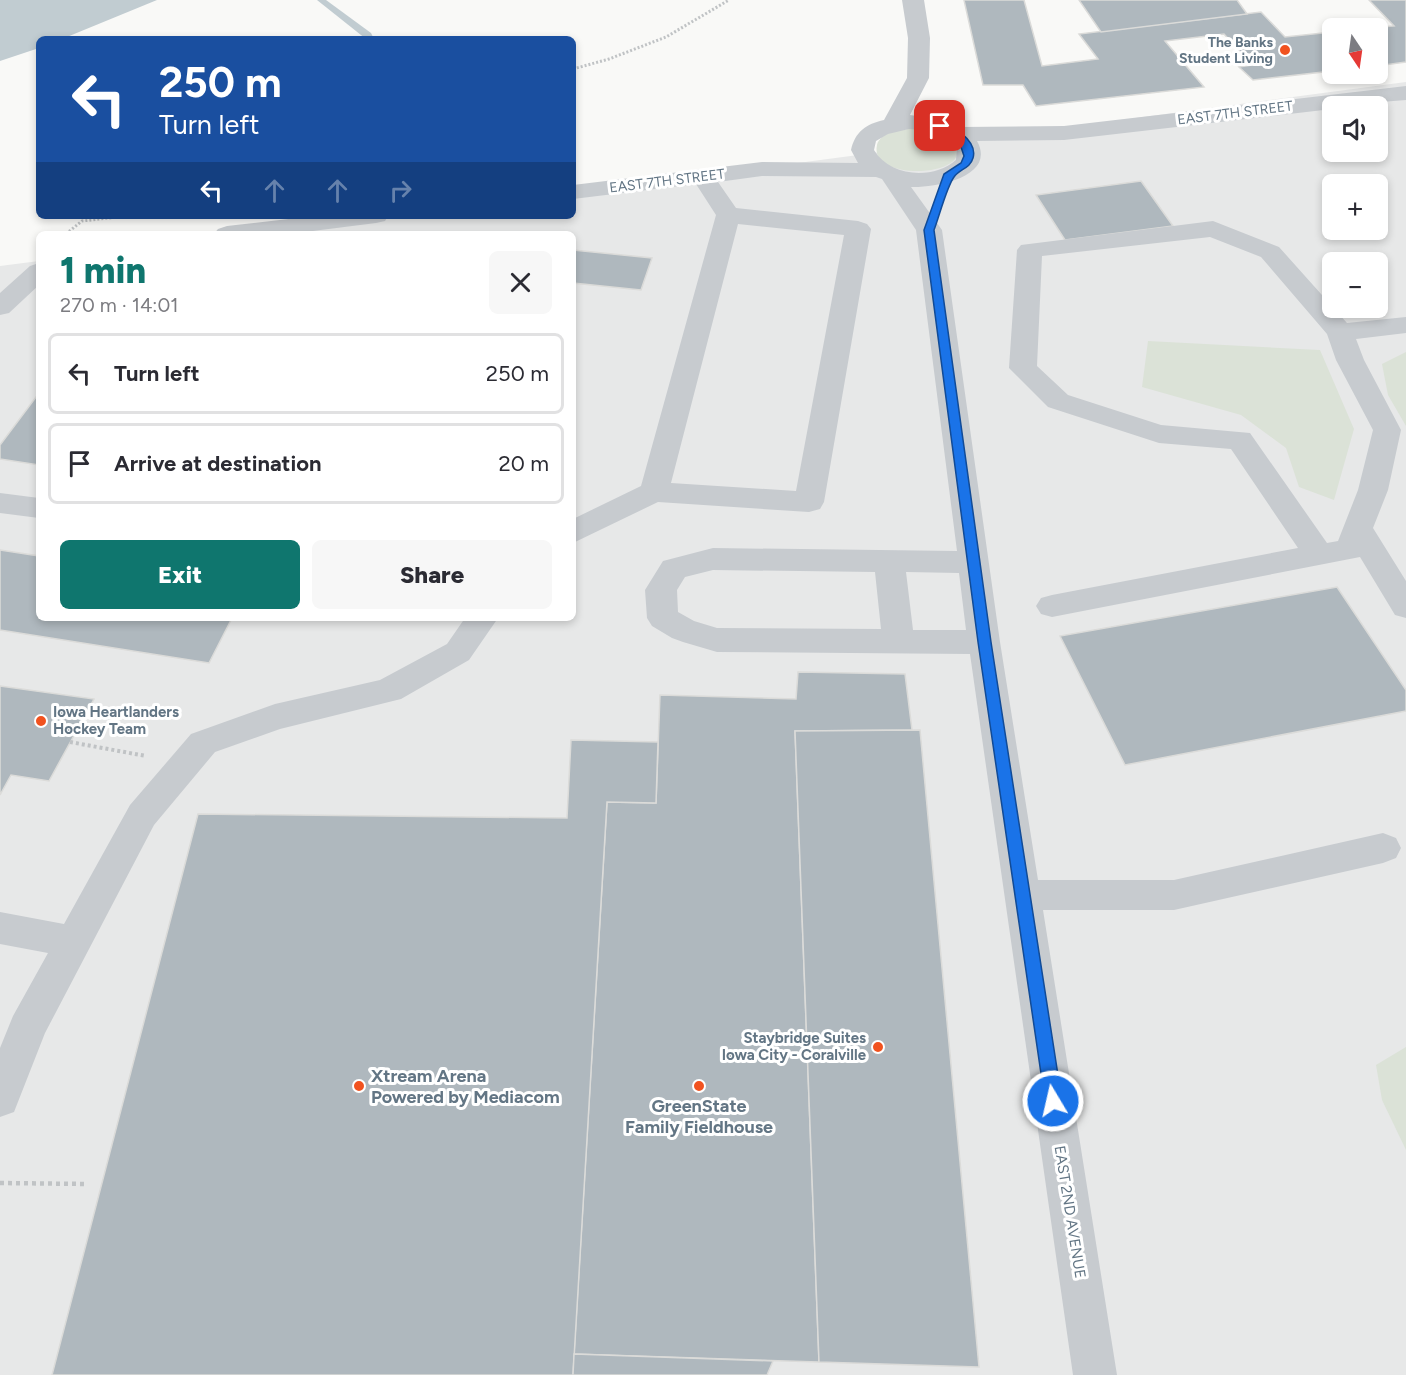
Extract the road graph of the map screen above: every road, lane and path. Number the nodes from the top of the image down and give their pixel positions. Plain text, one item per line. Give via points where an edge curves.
1 (729, 0) edge
2 (913, 0) edge
3 (576, 68) edge
4 (918, 78) junction
5 (1406, 93) edge
6 (894, 123) junction
7 (950, 131) junction
8 (1064, 133) junction
9 (848, 144) junction
10 (958, 168) junction
11 (762, 169) junction
12 (885, 173) junction
13 (703, 177) junction
14 (576, 192) edge
15 (728, 215) junction
16 (104, 219) edge
17 (351, 219) edge
18 (929, 230) junction
19 (70, 231) edge
20 (251, 231) edge
21 (36, 272) edge
22 (0, 307) edge
23 (1406, 325) edge
24 (1340, 332) junction
25 (654, 492) junction
26 (0, 503) edge
27 (36, 508) edge
28 (1358, 528) junction
29 (576, 531) edge
30 (1319, 555) junction
31 (889, 561) junction
32 (975, 562) junction
33 (1052, 606) dead end
34 (1406, 607) edge
35 (480, 621) edge
36 (898, 642) junction
37 (984, 642) junction
38 (70, 742) dead end
39 (186, 764) junction
40 (1383, 848) dead end
41 (1023, 895) junction
42 (0, 928) edge
43 (74, 942) junction
44 (0, 1099) edge
45 (0, 1183) edge
46 (88, 1184) dead end
47 (1095, 1375) edge

1 - 3 path via 666,37
2 - 4 street via 919,38
4 - 6 street
4 - 7 street
5 - 8 street, EAST 7TH STREET
6 - 7 street, EAST 7TH STREET via 925,123
6 - 9 street, EAST 7TH STREET
7 - 8 street, EAST 7TH STREET
7 - 10 street via 968,147 969,156
8 - 10 street, EAST 7TH STREET
9 - 11 street, EAST 7TH STREET
9 - 12 street, EAST 2ND AVENUE via 863,143 862,153 867,162
10 - 12 street, EAST 7TH STREET via 927,180
10 - 18 street, EAST 2ND AVENUE
11 - 12 street, EAST 7TH STREET
11 - 13 street, EAST 7TH STREET
12 - 18 street, EAST 2ND AVENUE
13 - 14 street, EAST 7TH STREET
13 - 15 street
15 - 25 street
15 - 25 street via 858,229 809,502
16 - 19 path via 82,222
17 - 20 street
18 - 32 street, EAST 2ND AVENUE
21 - 22 street
23 - 24 street
24 - 28 street via 1350,360 1387,430 1373,490
24 - 30 street via 1270,252 1213,229 1029,250 1023,368 1058,401 1080,409 1159,434 1240,440
25 - 29 street
26 - 27 street
28 - 30 street via 1350,549
28 - 34 street
30 - 33 street
31 - 32 street
31 - 36 street
31 - 36 street via 713,559 674,569 661,590 663,618 683,630 717,640
32 - 37 street, EAST 2ND AVENUE
35 - 39 street via 458,652 389,690 265,721 203,743
36 - 37 street
37 - 41 street, EAST 2ND AVENUE
38 - 39 path
39 - 43 street via 142,815
40 - 41 street via 1174,895
41 - 47 street, EAST 2ND AVENUE
42 - 43 street
43 - 44 street via 27,1028
45 - 46 path

